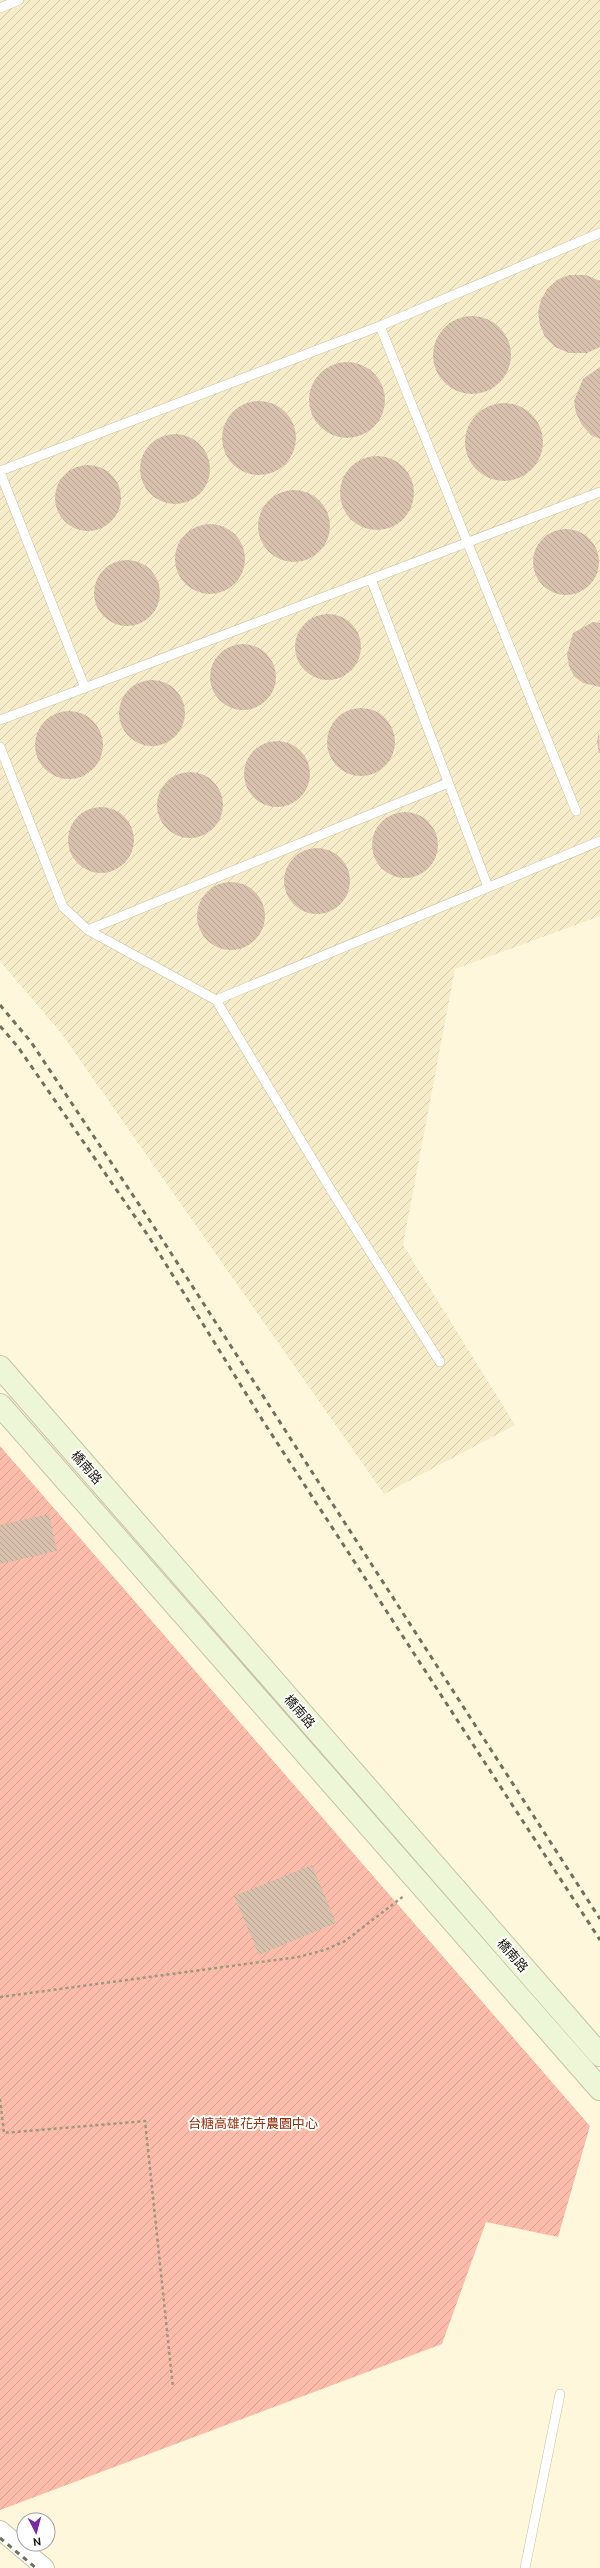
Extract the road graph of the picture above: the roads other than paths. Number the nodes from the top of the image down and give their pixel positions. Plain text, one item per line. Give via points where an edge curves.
1 (19, 0) edge
2 (0, 8) edge
3 (600, 233) edge
4 (380, 326) junction
5 (0, 472) edge
6 (600, 492) edge
7 (466, 543) junction
8 (371, 579) junction
9 (85, 688) junction
10 (0, 720) edge
11 (0, 747) edge
12 (448, 783) junction
13 (576, 811) dead end
14 (600, 841) edge
15 (488, 888) junction
16 (88, 930) junction
17 (216, 1000) junction
18 (440, 1362) dead end
19 (0, 1367) edge
20 (0, 1405) edge
21 (600, 2055) edge
22 (600, 2089) edge
23 (560, 2394) dead end
24 (0, 2530) edge
25 (46, 2568) edge
26 (525, 2568) edge

1 - 2 lane
3 - 4 lane
4 - 5 lane
4 - 7 lane
5 - 9 lane
6 - 7 lane
7 - 8 lane
7 - 13 lane
8 - 9 lane
8 - 12 lane
9 - 10 lane
11 - 16 lane via 63,907
12 - 15 lane
12 - 16 lane
14 - 15 lane
15 - 17 lane
16 - 17 lane
17 - 18 lane via 331,1190
19 - 21 street, 橋南路
20 - 22 street, 橋南路
23 - 26 lane
24 - 25 street

